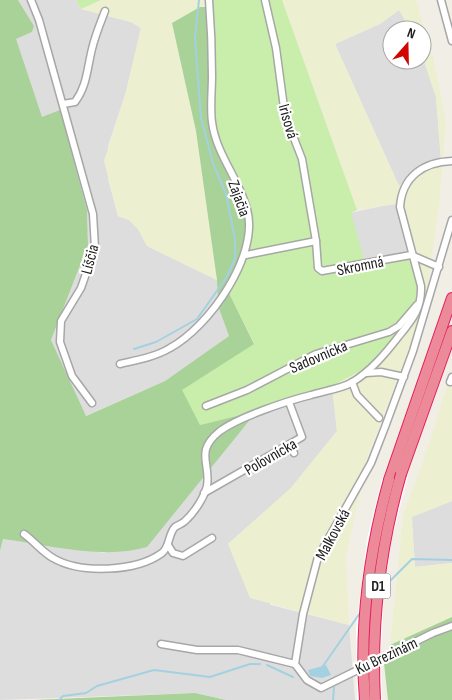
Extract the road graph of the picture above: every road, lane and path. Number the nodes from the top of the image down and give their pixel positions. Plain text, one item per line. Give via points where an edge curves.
1 (31, 0) edge
2 (209, 0) edge
3 (265, 0) edge
4 (441, 0) edge
5 (105, 11) dead end
6 (451, 29) edge
7 (452, 41) edge
8 (63, 104) junction
9 (452, 161) edge
10 (452, 220) edge
11 (316, 241) junction
12 (246, 255) junction
13 (411, 255) junction
14 (439, 267) junction
15 (421, 298) junction
16 (452, 298) edge
17 (452, 331) edge
18 (120, 364) dead end
19 (365, 373) junction
20 (404, 377) junction
21 (352, 382) junction
22 (289, 402) junction
23 (92, 403) dead end
24 (206, 406) dead end
25 (379, 418) dead end
26 (289, 445) junction
27 (294, 453) dead end
28 (204, 493) junction
29 (24, 534) dead end
30 (212, 538) dead end
31 (168, 545) junction
32 (452, 626) edge
33 (161, 644) dead end
34 (295, 664) junction
35 (365, 700) edge
36 (376, 700) edge

1 - 8 street, Líščia via 40,20
2 - 12 street, Zajačia via 212,122 248,212
3 - 11 street, Irisová via 276,48 285,115 302,159
4 - 6 street
5 - 8 street via 81,94 75,102
6 - 7 street
8 - 23 street, Líščia via 93,214 95,248 81,288 61,321 60,342 72,376
9 - 13 street via 425,166 406,182 400,207
10 - 14 street, Malkovská
11 - 12 street
11 - 13 street, Skromná via 318,268 322,271
12 - 18 street, Zajačia via 215,308 180,342 150,357
13 - 14 street
13 - 15 street via 417,269
14 - 20 street, Malkovská
15 - 19 street via 416,315 375,366
15 - 24 street, Sadovnícka via 399,326 389,332 316,354 247,390
16 - 35 highway, D1, bridge via 389,480 374,541 366,597
17 - 36 highway, D1, bridge via 401,474 385,538 377,589
19 - 20 street via 381,372
19 - 21 street
20 - 34 street, Malkovská via 371,463 318,557 303,614
21 - 22 street
21 - 25 street via 357,395
22 - 26 street, Poľovnícka via 302,437
22 - 28 street via 231,424 218,433 209,443 203,458 207,486
26 - 27 street
26 - 28 street, Poľovnícka
28 - 31 street via 184,522 174,528
29 - 31 street via 52,558 90,568 110,568 151,560
30 - 31 street via 183,556 173,553
32 - 34 street, Ku Brezinám via 322,688 307,680
33 - 34 street via 197,650 238,650

